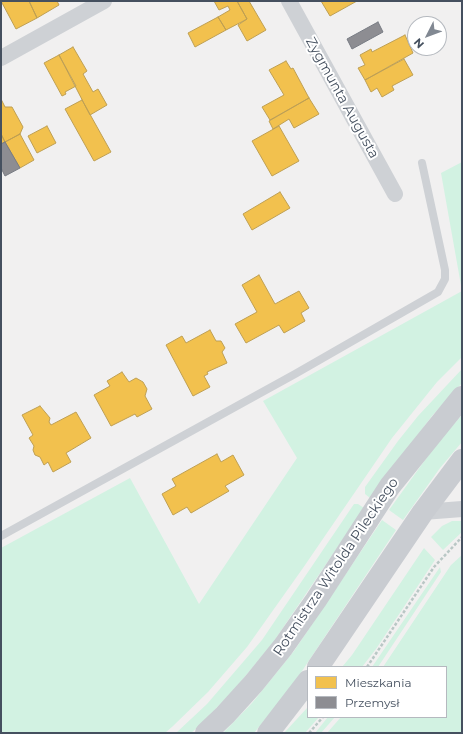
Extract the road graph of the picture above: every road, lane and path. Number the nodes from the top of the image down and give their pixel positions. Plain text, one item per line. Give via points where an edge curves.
1 (104, 1) edge
2 (289, 1) edge
3 (1, 58) edge
4 (422, 163) dead end
5 (396, 194) dead end
6 (462, 397) edge
7 (461, 465) edge
8 (462, 509) edge
9 (423, 512) junction
10 (1, 536) edge
11 (462, 537) edge
12 (319, 666) edge
13 (368, 666) edge
14 (307, 682) edge
15 (323, 718) edge
16 (206, 733) edge
17 (268, 733) edge
18 (309, 733) edge

1 - 3 street
2 - 5 street, Zygmunta Augusta
4 - 10 lane via 445,270 445,279 438,292
6 - 16 main road, Rotmistrza Witolda Pileckiego via 390,486 283,647 226,715
7 - 9 main road
8 - 9 street
9 - 12 main road
11 - 13 path via 434,567
14 - 17 main road
15 - 18 path

